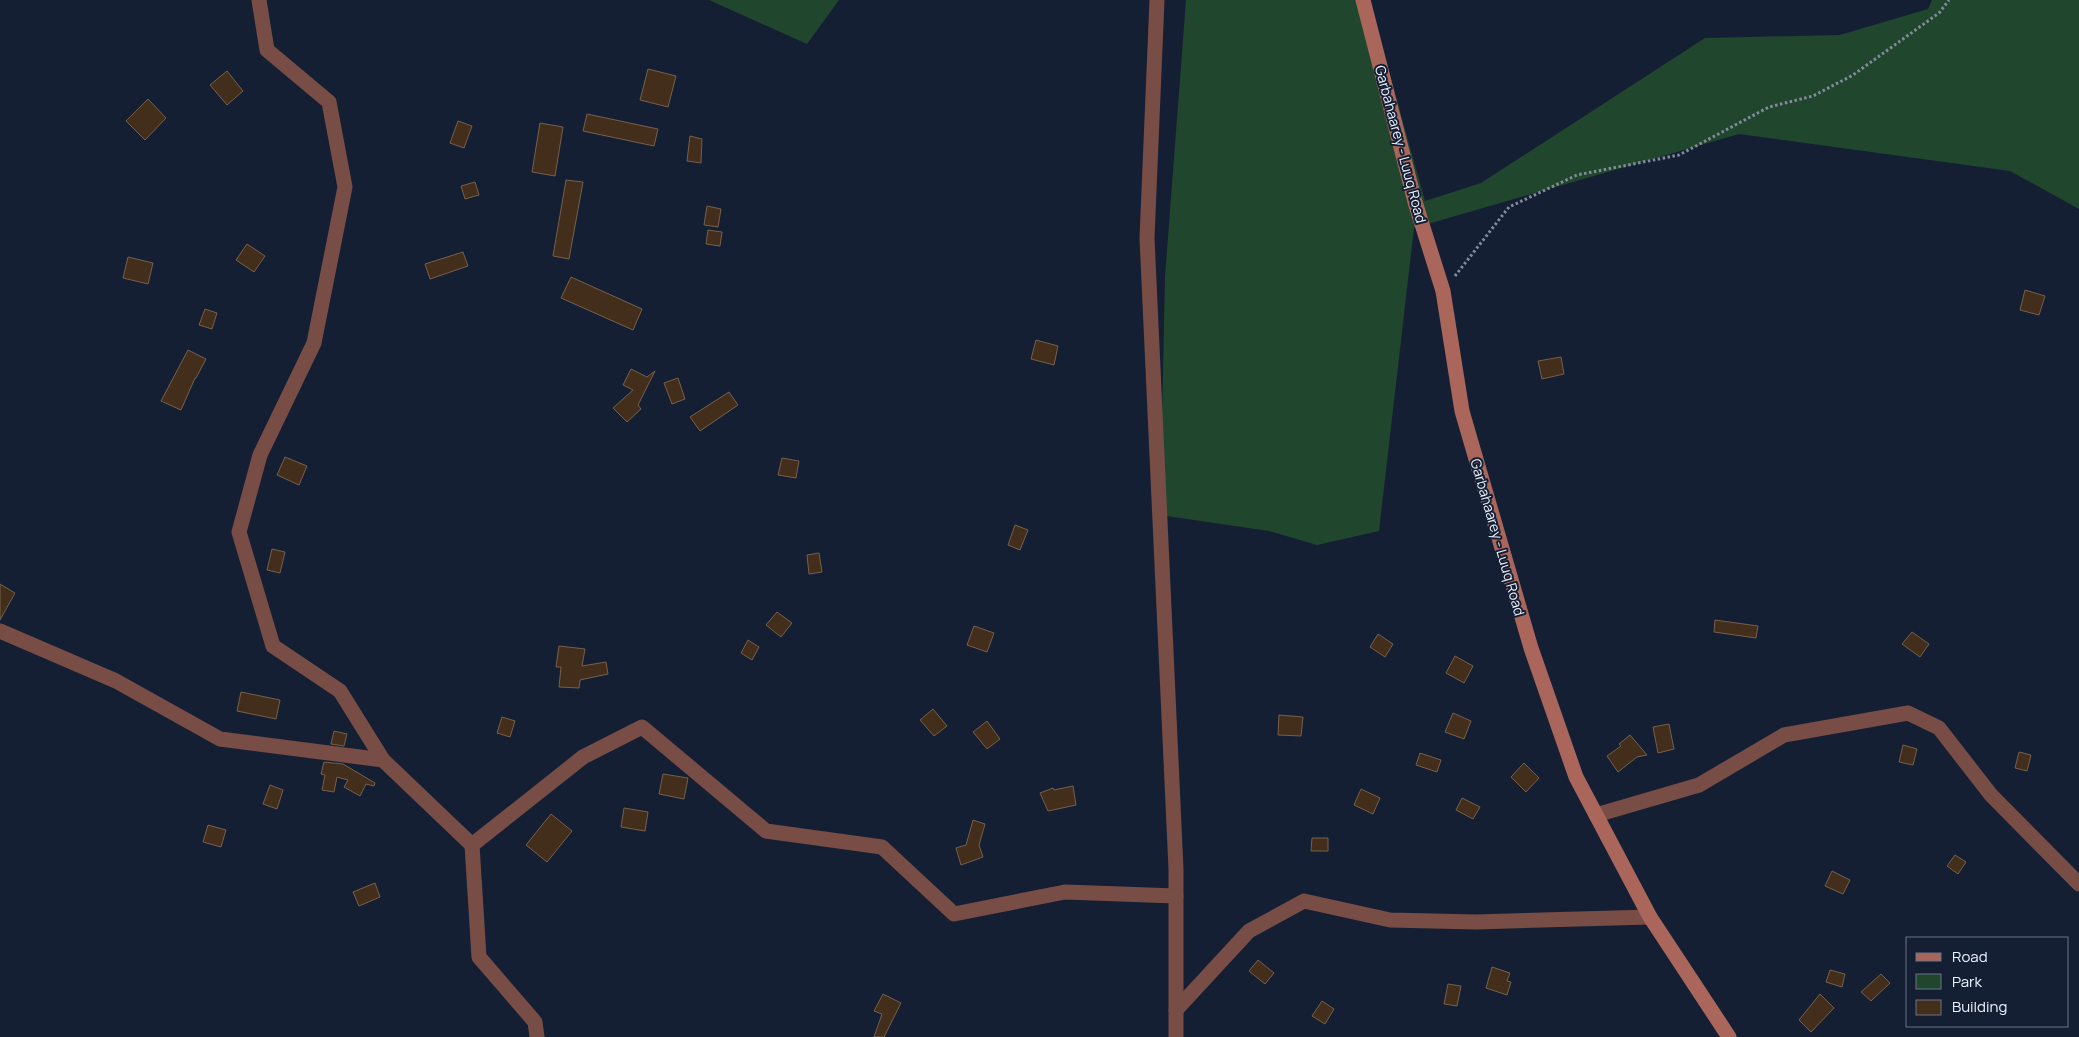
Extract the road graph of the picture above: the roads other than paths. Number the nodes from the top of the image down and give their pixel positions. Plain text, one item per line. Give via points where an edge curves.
1 (259, 0) edge
2 (1157, 0) edge
3 (1363, 0) edge
4 (0, 631) edge
5 (383, 760) junction
6 (1596, 815) junction
7 (472, 845) junction
8 (2079, 884) edge
9 (1176, 896) junction
10 (1650, 917) junction
11 (1176, 1010) junction
12 (537, 1037) edge
13 (1176, 1037) edge
14 (1729, 1037) edge

1 - 5 street via 267,50 328,102 346,187 314,344 260,455 239,532 274,646 340,690
2 - 9 street via 1147,238
3 - 6 street, Garbahaarey - Luuq Road via 1415,202 1443,291 1462,411 1531,648 1576,777
4 - 5 street via 116,681 220,739
5 - 7 street
6 - 8 street via 1699,785 1784,735 1908,713 1938,728 1991,794
6 - 10 street, Garbahaarey - Luuq Road
7 - 9 street via 583,757 642,727 766,832 882,847 954,914 1065,892
7 - 12 street via 479,957 535,1022
9 - 11 street
10 - 11 street via 1476,922 1390,920 1304,901 1249,931
10 - 14 street, Garbahaarey - Luuq Road
11 - 13 street

